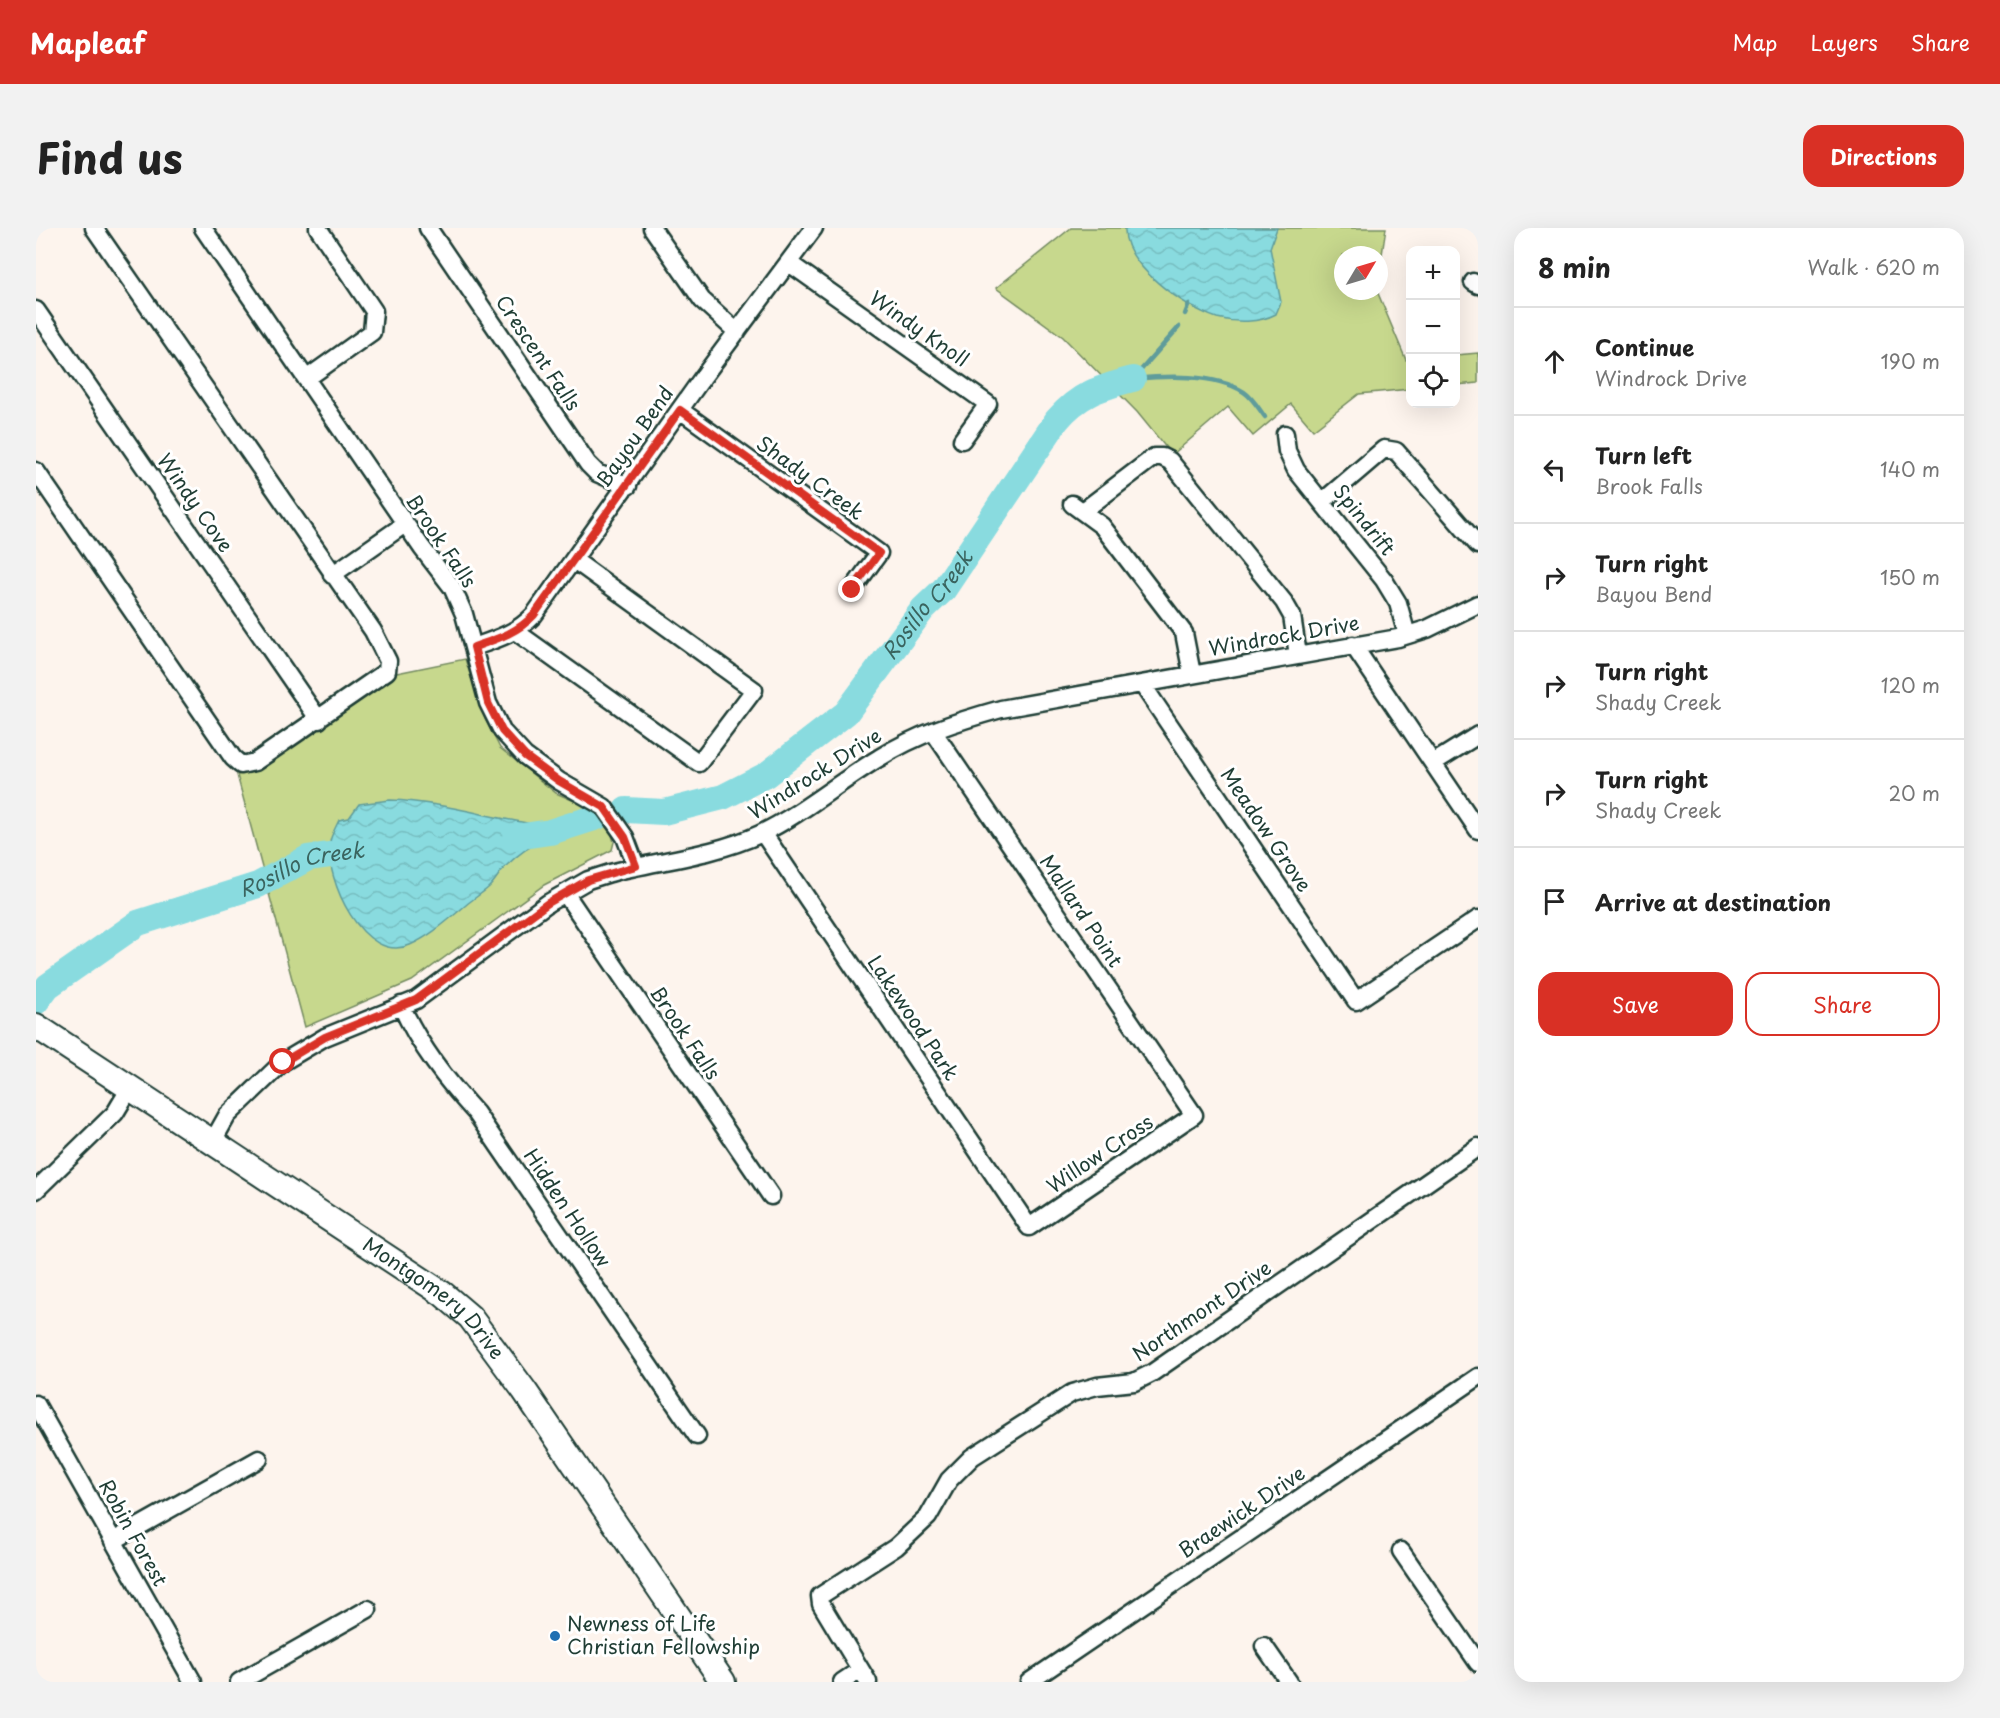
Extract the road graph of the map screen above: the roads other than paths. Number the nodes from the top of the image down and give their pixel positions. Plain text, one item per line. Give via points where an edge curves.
1 (94, 228) edge
2 (203, 228) edge
3 (318, 228) edge
4 (428, 228) edge
5 (652, 228) edge
6 (814, 228) edge
7 (789, 263) junction
8 (36, 310) edge
9 (737, 332) junction
10 (306, 379) junction
11 (680, 410) junction
12 (1285, 434) dead end
13 (962, 440) dead end
14 (36, 471) edge
15 (628, 486) junction
16 (1322, 502) junction
17 (405, 524) junction
18 (1478, 545) edge
19 (574, 560) junction
20 (332, 575) junction
21 (852, 590) dead end
22 (1478, 604) edge
23 (515, 631) junction
24 (1407, 635) junction
25 (1353, 645) junction
26 (474, 647) junction
27 (1298, 655) junction
28 (1192, 674) junction
29 (1142, 684) junction
30 (319, 720) junction
31 (933, 731) junction
32 (1478, 735) edge
33 (1433, 762) junction
34 (1478, 830) edge
35 (763, 833) junction
36 (636, 866) junction
37 (565, 893) junction
38 (1478, 919) edge
39 (401, 1005) junction
40 (43, 1030) edge
41 (130, 1088) junction
42 (1194, 1115) joint
43 (213, 1141) junction
44 (1478, 1147) edge
45 (36, 1190) edge
46 (771, 1196) dead end
47 (1029, 1227) joint
48 (1478, 1377) edge
49 (36, 1404) edge
50 (697, 1436) dead end
51 (259, 1459) dead end
52 (113, 1541) junction
53 (1401, 1551) dead end
54 (368, 1609) dead end
55 (1264, 1646) dead end
56 (1478, 1663) edge
57 (864, 1676) edge
58 (193, 1682) edge
59 (239, 1682) edge
60 (723, 1682) edge
61 (842, 1682) edge
62 (1029, 1682) edge
63 (1289, 1682) edge

1 - 20 street
2 - 10 street, Brook Falls
3 - 10 street via 375,318 372,332
4 - 15 street, Crescent Falls via 588,464 597,473
5 - 9 street via 702,300
6 - 7 street, Bayou Bend
7 - 9 street, Bayou Bend
7 - 13 street, Windy Knoll via 988,404
8 - 30 street, Windy Cove
9 - 11 street, Bayou Bend
10 - 17 street, Brook Falls
11 - 15 street, Bayou Bend
11 - 21 street, Shady Creek via 879,553
12 - 16 street, Spindrift via 1287,451 1296,470
14 - 30 street via 233,758 241,765 255,762
15 - 19 street, Bayou Bend
16 - 18 street via 1390,448
16 - 24 street, Spindrift via 1384,580 1398,603
17 - 20 street
17 - 26 street, Brook Falls via 452,586
19 - 23 street, Bayou Bend via 534,615
19 - 23 street via 754,690 699,763
20 - 30 street via 388,661 387,670
22 - 24 street, Windrock Drive
23 - 26 street, Bayou Bend
24 - 25 street, Windrock Drive
25 - 27 street, Windrock Drive
25 - 33 street
26 - 36 street, Brook Falls via 488,703 502,731 525,756 604,807 625,837
27 - 28 street, Windrock Drive
27 - 28 street via 1292,616 1284,602 1170,461 1154,457 1078,507 1102,526 1184,633
28 - 29 street, Windrock Drive
29 - 31 street, Windrock Drive via 1001,709
29 - 38 street, Meadow Grove via 1356,1001
31 - 35 street, Windrock Drive via 878,758
31 - 42 street, Mallard Point
32 - 33 street
33 - 34 street
35 - 36 street, Windrock Drive via 725,847
35 - 47 street, Lakewood Park
36 - 37 street, Windrock Drive via 588,880
37 - 39 street, Windrock Drive via 416,1000
37 - 46 street, Brook Falls
39 - 43 street, Windrock Drive via 325,1037 283,1062 227,1116
39 - 50 street, Hidden Hollow via 435,1066 476,1113
40 - 41 main road, Montgomery Drive
41 - 43 main road, Montgomery Drive
41 - 45 street via 115,1113
42 - 47 street, Willow Cross
43 - 60 main road, Montgomery Drive via 443,1294 470,1317
44 - 57 street, Northmont Drive via 1152,1373 1134,1382 1072,1393 972,1457 949,1480 928,1517 896,1547 820,1596
48 - 62 street, Braewick Drive
49 - 52 street, Robin Forest
51 - 52 street
52 - 58 street, Robin Forest
53 - 56 street
54 - 59 street
55 - 63 street
57 - 61 street

